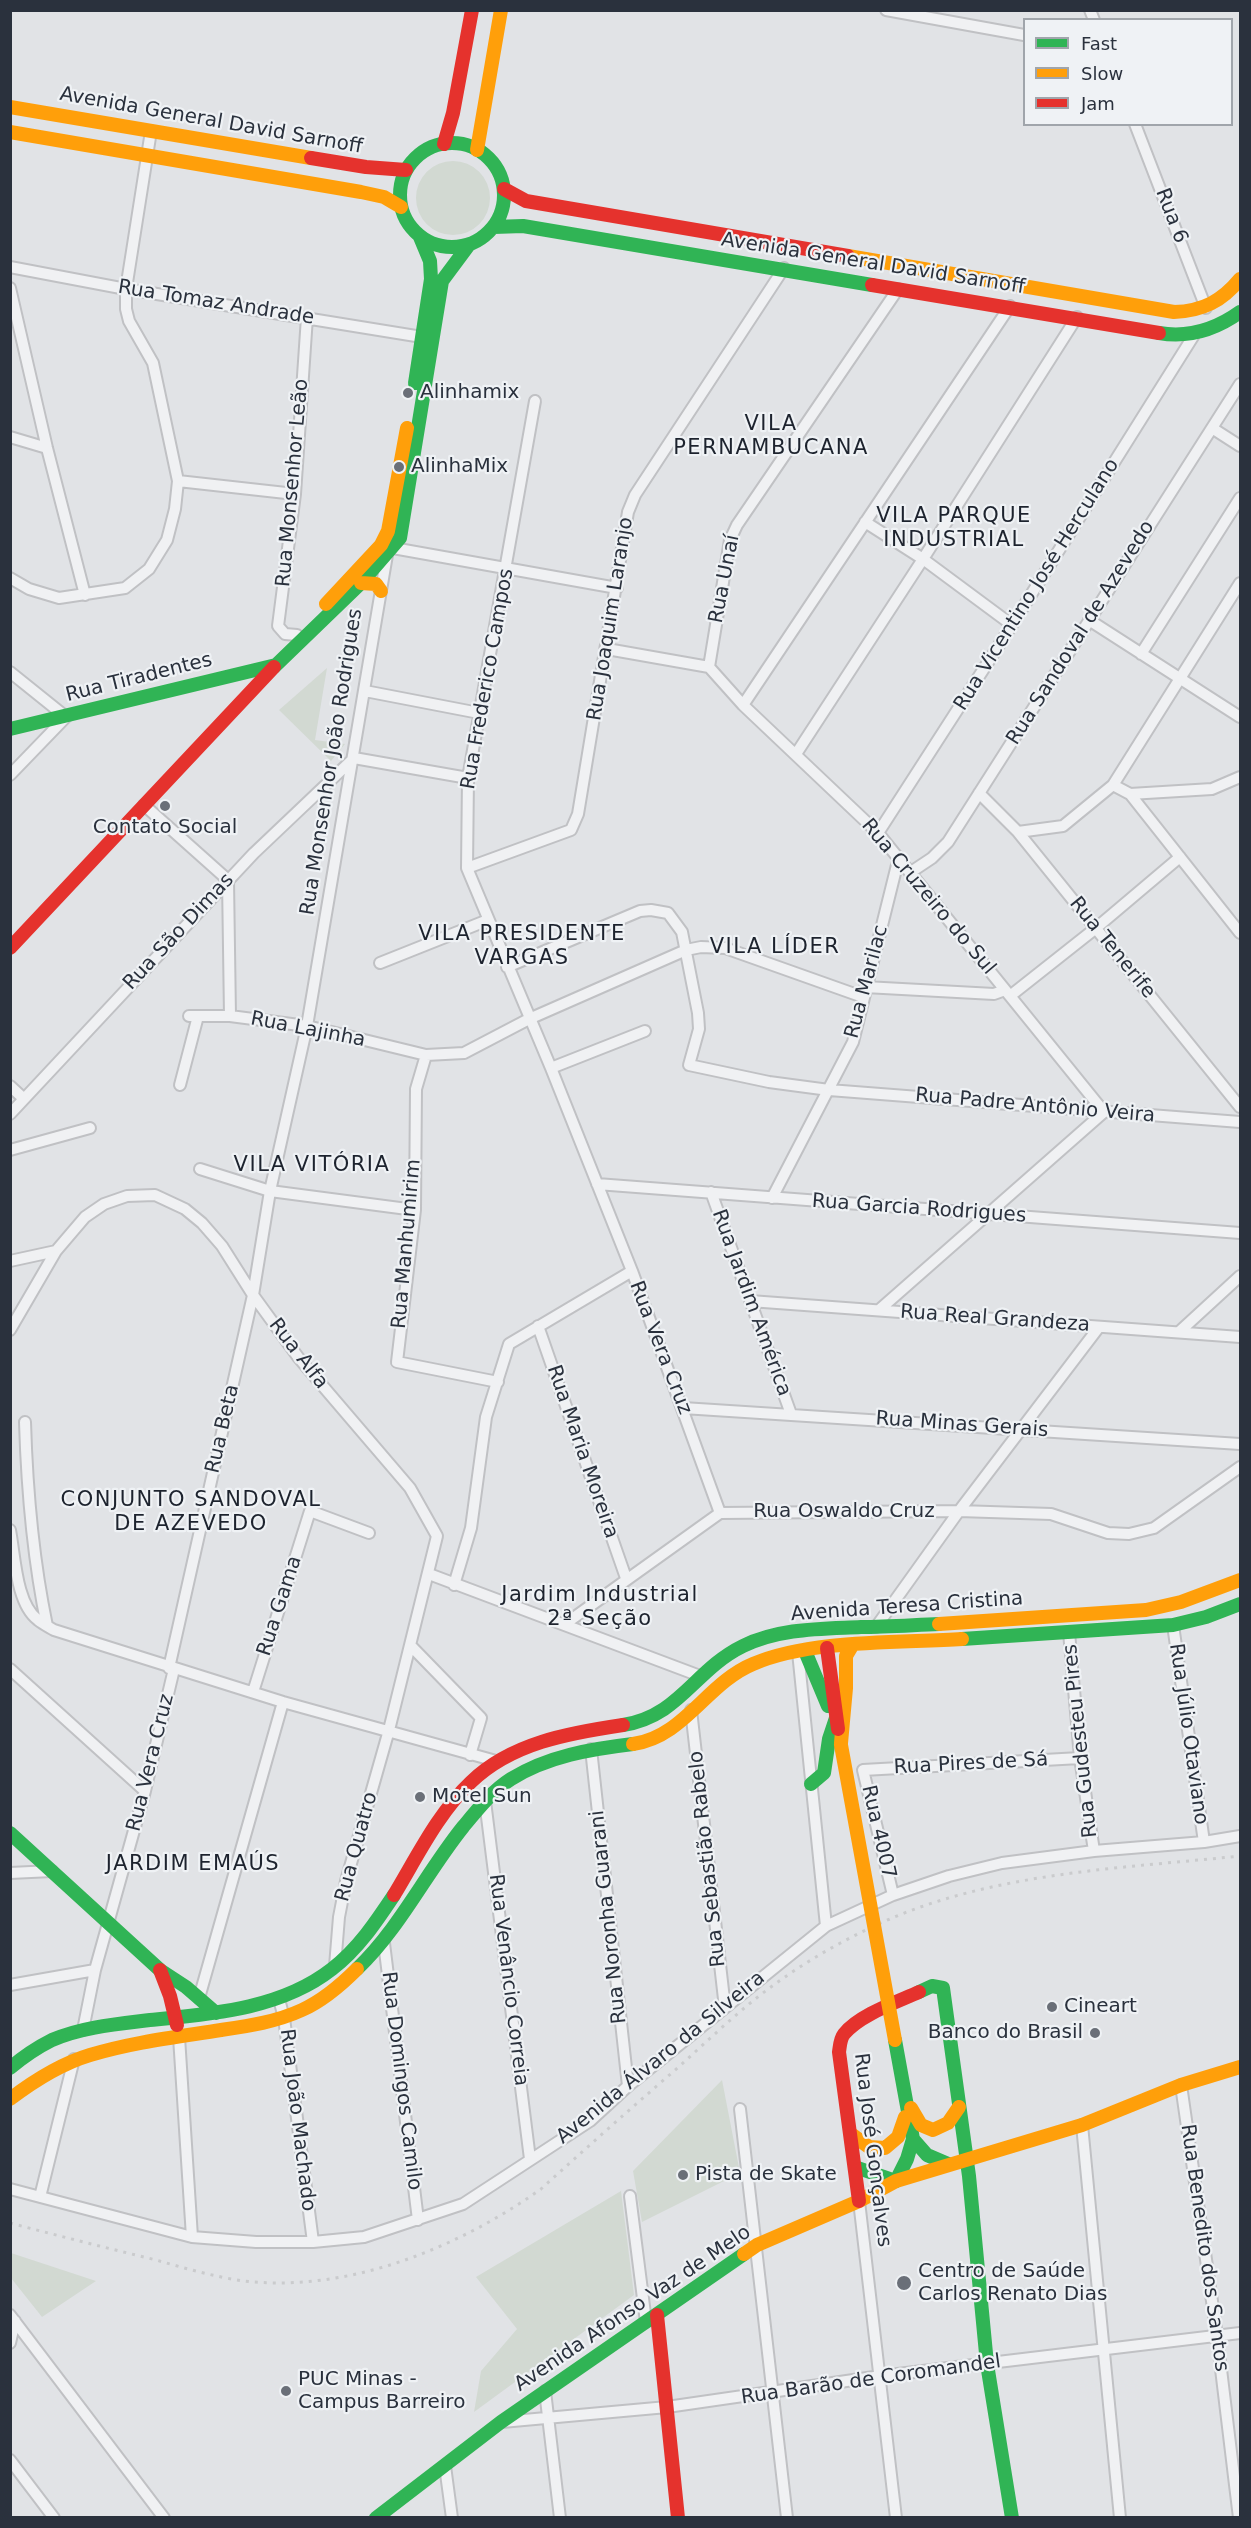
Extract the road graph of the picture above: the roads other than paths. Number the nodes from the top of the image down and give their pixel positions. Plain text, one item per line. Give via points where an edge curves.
1 (472, 10) edge
2 (501, 10) edge
3 (886, 10) edge
4 (1023, 35) edge
5 (10, 107) edge
6 (1136, 126) edge
7 (151, 131) junction
8 (10, 132) edge
9 (444, 144) junction
10 (477, 150) junction
11 (147, 156) junction
12 (406, 170) junction
13 (504, 189) junction
14 (401, 207) junction
15 (494, 227) junction
16 (420, 237) junction
17 (468, 246) junction
18 (10, 267) edge
19 (784, 268) junction
20 (1240, 279) edge
21 (10, 288) edge
22 (126, 289) junction
23 (898, 289) junction
24 (1010, 306) junction
25 (1206, 308) junction
26 (1187, 312) junction
27 (1240, 312) edge
28 (307, 317) junction
29 (1077, 317) junction
30 (1194, 335) junction
31 (422, 337) junction
32 (1240, 384) edge
33 (535, 401) dead end
34 (1212, 428) junction
35 (10, 437) edge
36 (1240, 446) edge
37 (47, 448) junction
38 (178, 481) junction
39 (295, 494) junction
40 (1240, 498) edge
41 (865, 522) junction
42 (387, 549) junction
43 (923, 559) junction
44 (507, 566) junction
45 (10, 578) edge
46 (361, 583) junction
47 (1240, 583) edge
48 (617, 588) junction
49 (381, 591) junction
50 (85, 595) junction
51 (1089, 620) junction
52 (1012, 625) junction
53 (297, 635) junction
54 (607, 649) junction
55 (1141, 654) junction
56 (270, 666) junction
57 (709, 667) junction
58 (10, 672) edge
59 (1180, 678) junction
60 (365, 691) junction
61 (743, 705) junction
62 (479, 713) junction
63 (66, 717) junction
64 (1240, 717) edge
65 (10, 729) edge
66 (796, 754) junction
67 (354, 758) junction
68 (10, 775) edge
69 (1240, 777) edge
70 (468, 778) junction
71 (1113, 785) junction
72 (980, 793) junction
73 (1130, 794) junction
74 (144, 805) junction
75 (1018, 831) junction
76 (878, 833) junction
77 (1180, 857) junction
78 (900, 858) junction
79 (467, 868) junction
80 (910, 872) junction
81 (228, 880) junction
82 (488, 920) junction
83 (1096, 928) junction
84 (1240, 933) edge
85 (10, 948) edge
86 (686, 950) junction
87 (380, 963) dead end
88 (507, 968) junction
89 (864, 992) junction
90 (1007, 993) junction
91 (230, 1016) junction
92 (529, 1019) junction
93 (308, 1026) junction
94 (645, 1031) dead end
95 (426, 1055) junction
96 (551, 1068) junction
97 (180, 1084) dead end
98 (10, 1086) edge
99 (829, 1090) junction
100 (23, 1098) junction
101 (1240, 1107) edge
102 (1104, 1112) junction
103 (10, 1114) edge
104 (1240, 1122) edge
105 (90, 1128) dead end
106 (10, 1150) edge
107 (200, 1169) dead end
108 (597, 1184) junction
109 (270, 1191) junction
110 (711, 1191) junction
111 (772, 1198) junction
112 (415, 1210) junction
113 (990, 1214) junction
114 (1240, 1233) edge
115 (56, 1251) junction
116 (10, 1261) edge
117 (632, 1271) junction
118 (1240, 1276) edge
119 (253, 1295) junction
120 (750, 1300) junction
121 (879, 1310) junction
122 (538, 1326) junction
123 (1099, 1327) junction
124 (10, 1330) edge
125 (1179, 1332) junction
126 (1240, 1337) edge
127 (498, 1382) junction
128 (683, 1408) junction
129 (790, 1414) junction
130 (25, 1422) dead end
131 (1022, 1429) junction
132 (1240, 1444) edge
133 (1240, 1467) edge
134 (959, 1511) junction
135 (720, 1513) junction
136 (10, 1530) edge
137 (369, 1533) dead end
138 (429, 1574) junction
139 (626, 1578) junction
140 (1240, 1580) edge
141 (454, 1585) junction
142 (1240, 1604) edge
143 (565, 1624) junction
144 (1173, 1625) junction
145 (48, 1626) junction
146 (876, 1627) junction
147 (1069, 1632) junction
148 (410, 1645) junction
149 (852, 1646) junction
150 (827, 1648) junction
151 (801, 1652) junction
152 (172, 1668) junction
153 (10, 1669) edge
154 (700, 1676) junction
155 (253, 1692) junction
156 (283, 1702) junction
157 (692, 1710) junction
158 (835, 1715) junction
159 (389, 1730) junction
160 (841, 1744) junction
161 (591, 1749) junction
162 (470, 1755) junction
163 (1080, 1758) junction
164 (496, 1761) junction
165 (863, 1770) joint
166 (811, 1784) junction
167 (145, 1791) junction
168 (485, 1801) junction
169 (10, 1833) edge
170 (1240, 1836) edge
171 (1204, 1842) junction
172 (1094, 1851) junction
173 (52, 1870) junction
174 (10, 1873) edge
175 (893, 1895) junction
176 (110, 1922) junction
177 (826, 1926) junction
178 (384, 1942) junction
179 (335, 1966) junction
180 (95, 1970) junction
181 (160, 1970) junction
182 (10, 1985) edge
183 (199, 1998) junction
184 (279, 1999) junction
185 (725, 2008) junction
186 (216, 2013) junction
187 (176, 2017) junction
188 (284, 2018) junction
189 (83, 2030) junction
190 (179, 2037) junction
191 (74, 2059) junction
192 (13, 2061) edge
193 (1240, 2067) edge
194 (1181, 2085) junction
195 (628, 2086) junction
196 (10, 2099) edge
197 (907, 2102) junction
198 (958, 2107) junction
199 (740, 2109) dead end
200 (1082, 2125) junction
201 (851, 2134) junction
202 (913, 2139) junction
203 (966, 2158) junction
204 (530, 2159) junction
205 (948, 2164) junction
206 (855, 2167) junction
207 (896, 2181) junction
208 (10, 2189) edge
209 (630, 2196) dead end
210 (40, 2197) junction
211 (859, 2201) junction
212 (418, 2220) junction
213 (192, 2236) junction
214 (313, 2242) junction
215 (757, 2245) junction
216 (13, 2318) edge
217 (651, 2318) junction
218 (1240, 2333) edge
219 (1217, 2336) junction
220 (10, 2343) edge
221 (1104, 2350) junction
222 (987, 2364) junction
223 (881, 2376) junction
224 (545, 2391) junction
225 (774, 2393) junction
226 (667, 2408) junction
227 (547, 2419) junction
228 (501, 2422) junction
229 (10, 2460) edge
230 (445, 2466) junction
231 (54, 2517) edge
232 (164, 2517) edge
233 (376, 2517) edge
234 (452, 2517) edge
235 (560, 2517) edge
236 (678, 2517) edge
237 (787, 2517) edge
238 (896, 2517) edge
239 (1012, 2517) edge
240 (1120, 2517) edge
241 (1239, 2517) edge

1 - 9 street
2 - 10 street
3 - 4 street
5 - 7 street, Avenida General David Sarnoff
6 - 25 street, Rua 6
7 - 11 street
7 - 12 street, Avenida General David Sarnoff via 366,167
8 - 11 street
9 - 10 street
9 - 12 street via 417,156
10 - 13 street via 491,161
11 - 14 street via 361,192 384,197
11 - 22 street
12 - 14 street
13 - 15 street via 503,209
13 - 26 street, Avenida General David Sarnoff via 526,201
14 - 16 street
15 - 17 street
15 - 19 street, Avenida General David Sarnoff via 523,226
16 - 17 street via 437,245
16 - 31 street, Rua Monsenhor João Rodrigues via 430,261 431,279
17 - 42 street, Rua Monsenhor João Rodrigues via 442,281 400,538
18 - 22 street, Rua Tomaz Andrade
19 - 23 street, Avenida General David Sarnoff
19 - 48 street, Rua Joaquim Laranjo via 635,495 628,512
20 - 25 street, Avenida General David Sarnoff via 1228,294
21 - 37 street
22 - 28 street, Rua Tomaz Andrade
22 - 38 street via 129,321 153,363
23 - 24 street, Avenida General David Sarnoff
23 - 57 street, Rua Unaí via 736,525 730,540
24 - 29 street, Avenida General David Sarnoff
24 - 41 street
25 - 26 street, Avenida General David Sarnoff
26 - 30 street via 1185,326
27 - 30 street, Avenida General David Sarnoff via 1224,325
28 - 31 street, Rua Tomaz Andrade
28 - 39 street, Rua Monsenhor Leão
29 - 30 street, Avenida General David Sarnoff via 1167,334
29 - 43 street
30 - 52 street, Rua Vicentino José Herculano
31 - 42 street, Rua Monsenhor João Rodrigues
32 - 34 street, Rua Sandoval de Azevedo
33 - 44 street, Rua Frederico Campos
34 - 36 street
34 - 51 street, Rua Sandoval de Azevedo
35 - 37 street
37 - 50 street
38 - 39 street
38 - 50 street via 167,540 149,569 125,588
39 - 53 street, Rua Monsenhor Leão via 278,626 285,634
40 - 55 street
41 - 43 street
41 - 61 street
42 - 44 street
42 - 46 street
42 - 49 street, Rua Monsenhor João Rodrigues
42 - 53 street
43 - 52 street
43 - 66 street
44 - 48 street
44 - 62 street, Rua Frederico Campos
45 - 50 street via 29,589 59,598
46 - 49 street via 370,581
46 - 56 street
47 - 59 street
48 - 54 street, Rua Joaquim Laranjo
49 - 60 street, Rua Monsenhor João Rodrigues
51 - 55 street
51 - 72 street, Rua Sandoval de Azevedo
52 - 76 street, Rua Vicentino José Herculano
53 - 56 street
54 - 57 street
54 - 79 street, Rua Joaquim Laranjo via 578,814 571,830
55 - 59 street
56 - 63 street, Rua Tiradentes
56 - 74 street
57 - 61 street, Rua Cruzeiro do Sul
58 - 63 street
59 - 64 street
59 - 71 street
60 - 62 street
60 - 67 street, Rua Monsenhor João Rodrigues
61 - 66 street, Rua Cruzeiro do Sul
62 - 70 street, Rua Frederico Campos
63 - 65 street, Rua Tiradentes
63 - 68 street
66 - 76 street, Rua Cruzeiro do Sul
67 - 70 street
67 - 81 street, Rua São Dimas
67 - 93 street, Rua Monsenhor João Rodrigues
69 - 73 street via 1212,789
70 - 79 street, Rua Frederico Campos
71 - 73 street
71 - 75 street via 1063,826
72 - 75 street, Rua Tenerife
72 - 80 street, Rua Sandoval de Azevedo via 948,842
73 - 77 street
74 - 81 street
74 - 85 street
75 - 83 street, Rua Tenerife
76 - 78 street, Rua Cruzeiro do Sul
77 - 83 street
77 - 84 street
78 - 80 street, Rua Cruzeiro do Sul
78 - 89 street, Rua Marilac
79 - 82 street, Rua Frederico Campos
80 - 90 street, Rua Cruzeiro do Sul
81 - 91 street
81 - 100 street, Rua São Dimas
82 - 87 street
82 - 88 street, Rua Frederico Campos
83 - 90 street
83 - 101 street, Rua Tenerife
86 - 88 street via 682,932 668,913 640,910
86 - 89 street, Rua Lajinha via 725,948
86 - 92 street, Rua Lajinha
86 - 99 street, Rua Padre Antônio Veira via 699,1029 689,1065
88 - 92 street, Rua Frederico Campos
89 - 90 street, Rua Lajinha
89 - 99 street, Rua Marilac via 853,1042
90 - 102 street, Rua Cruzeiro do Sul
91 - 93 street, Rua Lajinha
91 - 97 street, Rua Lajinha via 193,1016
92 - 95 street, Rua Lajinha via 464,1053
92 - 96 street, Rua Frederico Campos
93 - 95 street, Rua Lajinha
93 - 109 street, Rua Monsenhor João Rodrigues
94 - 96 street
95 - 112 street, Rua Manhumirim via 416,1089
96 - 108 street, Rua Frederico Campos
98 - 100 street
99 - 102 street, Rua Padre Antônio Veira
99 - 111 street, Rua Marilac
100 - 103 street, Rua São Dimas
102 - 104 street, Rua Padre Antônio Veira
102 - 113 street
105 - 106 street
107 - 109 street
108 - 110 street, Rua Garcia Rodrigues
108 - 117 street, Rua Vera Cruz
109 - 112 street
109 - 119 street, Rua Monsenhor João Rodrigues
110 - 111 street, Rua Garcia Rodrigues
110 - 120 street, Rua Jardim América
111 - 113 street, Rua Garcia Rodrigues
112 - 127 street, Rua Manhumirim via 397,1362
113 - 114 street, Rua Garcia Rodrigues
113 - 121 street
115 - 116 street
115 - 119 street, Rua Alfa via 85,1217 104,1204 127,1196 155,1195 185,1209 202,1223 222,1246
115 - 124 street, Rua Alfa
117 - 122 street
117 - 128 street, Rua Vera Cruz
118 - 125 street
119 - 138 street, Rua Alfa via 298,1357 410,1488 436,1536
119 - 152 street, Rua Beta
120 - 121 street, Rua Real Grandeza
120 - 129 street, Rua Jardim América
121 - 123 street, Rua Real Grandeza
122 - 127 street via 508,1344
122 - 139 street, Rua Maria Moreira
123 - 125 street, Rua Real Grandeza
123 - 131 street
125 - 126 street, Rua Real Grandeza
127 - 141 street via 482,1443 471,1528
128 - 129 street, Rua Minas Gerais
128 - 135 street, Rua Vera Cruz
129 - 131 street, Rua Minas Gerais
130 - 145 street via 37,1570
131 - 132 street, Rua Minas Gerais
131 - 134 street
133 - 134 street, Rua Oswaldo Cruz via 1154,1528 1129,1534 1108,1533 1051,1514
134 - 135 street, Rua Oswaldo Cruz
134 - 146 street
135 - 139 street
136 - 145 street via 25,1603 36,1620
137 - 155 street, Rua Gama via 310,1511
138 - 141 street
138 - 148 street, Rua Alfa
139 - 143 street
140 - 146 street, Avenida Teresa Cristina via 1161,1607
141 - 143 street
142 - 144 street, Avenida Teresa Cristina
143 - 154 street
144 - 147 street, Avenida Teresa Cristina
144 - 171 street, Rua Júlio Otaviano
145 - 152 street
146 - 150 street via 866,1635 833,1640
146 - 154 street, Avenida Teresa Cristina via 817,1629 752,1641
147 - 149 street, Avenida Teresa Cristina
147 - 163 street, Rua Gudesteu Pires
148 - 159 street, Rua Alfa
148 - 162 street via 481,1718
149 - 150 street, Avenida Teresa Cristina
149 - 160 street via 846,1656
150 - 151 street, Avenida Teresa Cristina
150 - 158 street
151 - 157 street, Avenida Teresa Cristina via 760,1661 735,1673
151 - 158 street
151 - 166 street
152 - 155 street
152 - 167 street, Rua Vera Cruz
153 - 167 street
154 - 164 street, Avenida Teresa Cristina via 677,1703 645,1721 544,1739
155 - 156 street
156 - 159 street
156 - 183 street
157 - 161 street, Avenida Teresa Cristina via 655,1740
157 - 185 street, Rua Sebastião Rabelo
158 - 160 street
158 - 166 street via 824,1773
159 - 162 street
159 - 179 street, Rua Quatro via 346,1881
160 - 197 street, bridge
161 - 168 street, Avenida Teresa Cristina via 546,1762 503,1784
161 - 195 street, Rua Noronha Guarani
162 - 164 street
163 - 165 street, Rua Pires de Sá
163 - 172 street, Rua Gudesteu Pires
164 - 179 street, Avenida Teresa Cristina via 449,1806 375,1926
165 - 175 street, Rua 4007
166 - 177 street
167 - 176 street, Rua Vera Cruz
168 - 178 street, Avenida Teresa Cristina
168 - 204 street, Rua Venâncio Correia
169 - 173 street
170 - 171 street, Avenida Álvaro da Silveira
171 - 172 street, Avenida Álvaro da Silveira
172 - 175 street, Avenida Álvaro da Silveira via 1002,1863
173 - 174 street
173 - 176 street
175 - 177 street, Avenida Álvaro da Silveira
176 - 180 street, Rua Vera Cruz
176 - 181 street
177 - 185 street, Avenida Álvaro da Silveira
178 - 188 street, Avenida Teresa Cristina via 339,1987
178 - 212 street, Rua Domingos Camilo
179 - 184 street, Avenida Teresa Cristina
180 - 182 street
180 - 189 street, Rua Vera Cruz
181 - 183 street
181 - 187 street
183 - 186 street
184 - 186 street, Avenida Teresa Cristina
184 - 188 street, Rua João Machado
185 - 195 street, Avenida Álvaro da Silveira
186 - 187 street, Avenida Teresa Cristina
187 - 189 street, Avenida Teresa Cristina
187 - 190 street
188 - 190 street, Avenida Teresa Cristina
188 - 214 street, Rua João Machado
189 - 192 street, Avenida Teresa Cristina
190 - 191 street, Avenida Teresa Cristina via 135,2043
190 - 213 street
191 - 196 street, Avenida Teresa Cristina via 25,2086
191 - 210 street
193 - 194 street, Avenida Afonso Vaz de Melo
194 - 200 street, Avenida Afonso Vaz de Melo
194 - 219 street, Rua Benedito dos Santos
195 - 204 street, Avenida Álvaro da Silveira via 590,2121
197 - 198 street via 921,2125 932,2130 944,2128
197 - 201 street via 903,2133 895,2142 884,2148 871,2148 860,2144
197 - 202 street
198 - 201 street, Rua José Gonçalves via 942,1988 932,1986 844,2033 839,2052
198 - 203 street, Rua José Gonçalves
199 - 215 street
200 - 203 street, Avenida Afonso Vaz de Melo
200 - 221 street
201 - 206 street, Rua José Gonçalves
202 - 205 street via 920,2152
202 - 207 street
203 - 205 street, Avenida Afonso Vaz de Melo
203 - 222 street, Rua José Gonçalves
204 - 212 street, Avenida Álvaro da Silveira via 463,2204
205 - 207 street, Avenida Afonso Vaz de Melo
206 - 207 street
206 - 211 street, Rua José Gonçalves
207 - 211 street, Avenida Afonso Vaz de Melo
208 - 210 street, Avenida Álvaro da Silveira
209 - 217 street
210 - 213 street, Avenida Álvaro da Silveira
211 - 215 street, Avenida Afonso Vaz de Melo
211 - 223 street, Rua José Gonçalves
212 - 214 street, Avenida Álvaro da Silveira via 364,2237
213 - 214 street, Avenida Álvaro da Silveira
215 - 217 street, Avenida Afonso Vaz de Melo
215 - 225 street
216 - 220 street
216 - 232 street
217 - 224 street, Avenida Afonso Vaz de Melo
217 - 226 street
218 - 219 street, Rua Barão de Coromandel
219 - 221 street, Rua Barão de Coromandel
219 - 241 street, Rua Benedito dos Santos
221 - 222 street, Rua Barão de Coromandel
221 - 240 street
222 - 223 street, Rua Barão de Coromandel
222 - 239 street, Rua José Gonçalves
223 - 225 street, Rua Barão de Coromandel
223 - 238 street, Rua José Gonçalves
224 - 227 street
224 - 228 street, Avenida Afonso Vaz de Melo
225 - 226 street, Rua Barão de Coromandel
225 - 237 street
226 - 227 street, Rua Barão de Coromandel
226 - 236 street
227 - 228 street, Rua Barão de Coromandel
227 - 235 street
228 - 230 street, Avenida Afonso Vaz de Melo
229 - 231 street
230 - 233 street, Avenida Afonso Vaz de Melo
230 - 234 street

